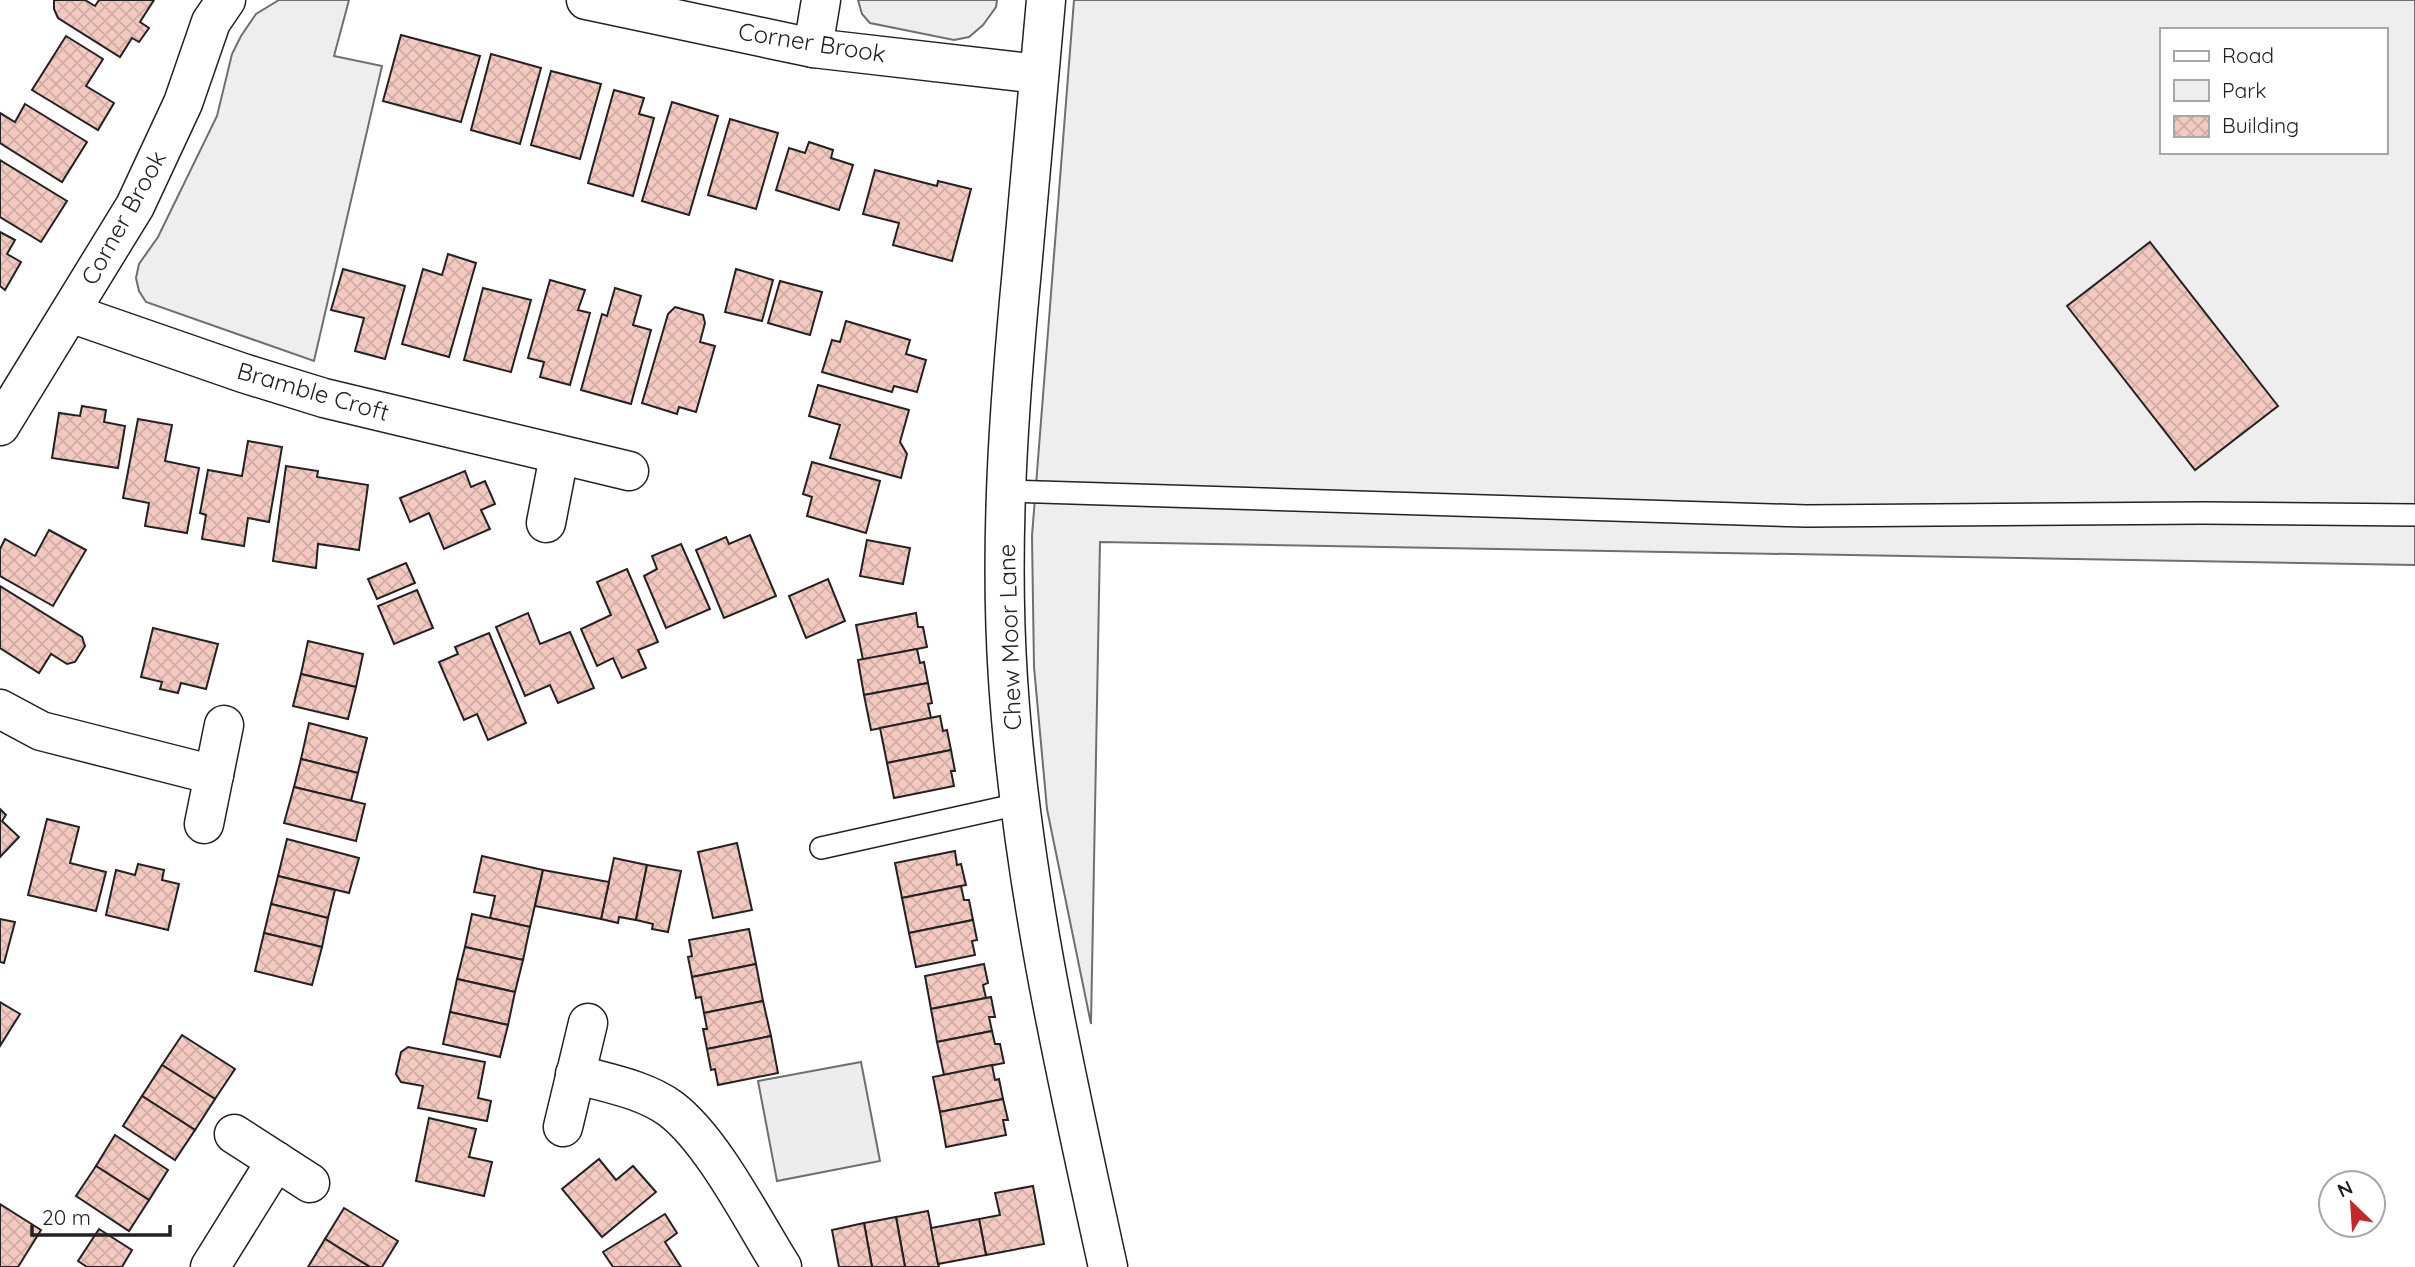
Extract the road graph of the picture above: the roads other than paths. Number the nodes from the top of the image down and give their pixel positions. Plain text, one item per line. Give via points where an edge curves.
1 (226, 0) edge
2 (586, 0) edge
3 (821, 0) edge
4 (1046, 0) edge
5 (813, 48) junction
6 (1039, 74) junction
7 (70, 313) junction
8 (0, 426) edge
9 (559, 456) junction
10 (629, 471) dead end
11 (1007, 491) junction
12 (2415, 515) edge
13 (545, 523) dead end
14 (0, 709) edge
15 (224, 725) dead end
16 (214, 775) junction
17 (1019, 804) junction
18 (204, 824) dead end
19 (821, 848) dead end
20 (588, 1023) dead end
21 (575, 1074) junction
22 (563, 1126) dead end
23 (234, 1134) dead end
24 (276, 1161) junction
25 (310, 1183) dead end
26 (210, 1267) edge
27 (782, 1267) edge
28 (1108, 1267) edge

1 - 7 street, Corner Brook via 211,22 183,103 135,206
2 - 5 street, Corner Brook
3 - 5 street
4 - 6 street, Chew Moor Lane
5 - 6 street, Corner Brook
6 - 11 street, Chew Moor Lane via 1008,416
7 - 8 street, Corner Brook
7 - 9 street, Bramble Croft via 324,398
9 - 10 street, Bramble Croft
9 - 13 street
11 - 12 lane via 1806,516
11 - 17 street, Chew Moor Lane via 1008,677
14 - 16 street via 41,731
15 - 16 street
16 - 18 street
17 - 19 lane
17 - 28 street, Chew Moor Lane via 1053,1016
20 - 21 street
21 - 22 street
21 - 27 street via 641,1093 671,1109 719,1165
23 - 24 street
24 - 25 street
24 - 26 street

